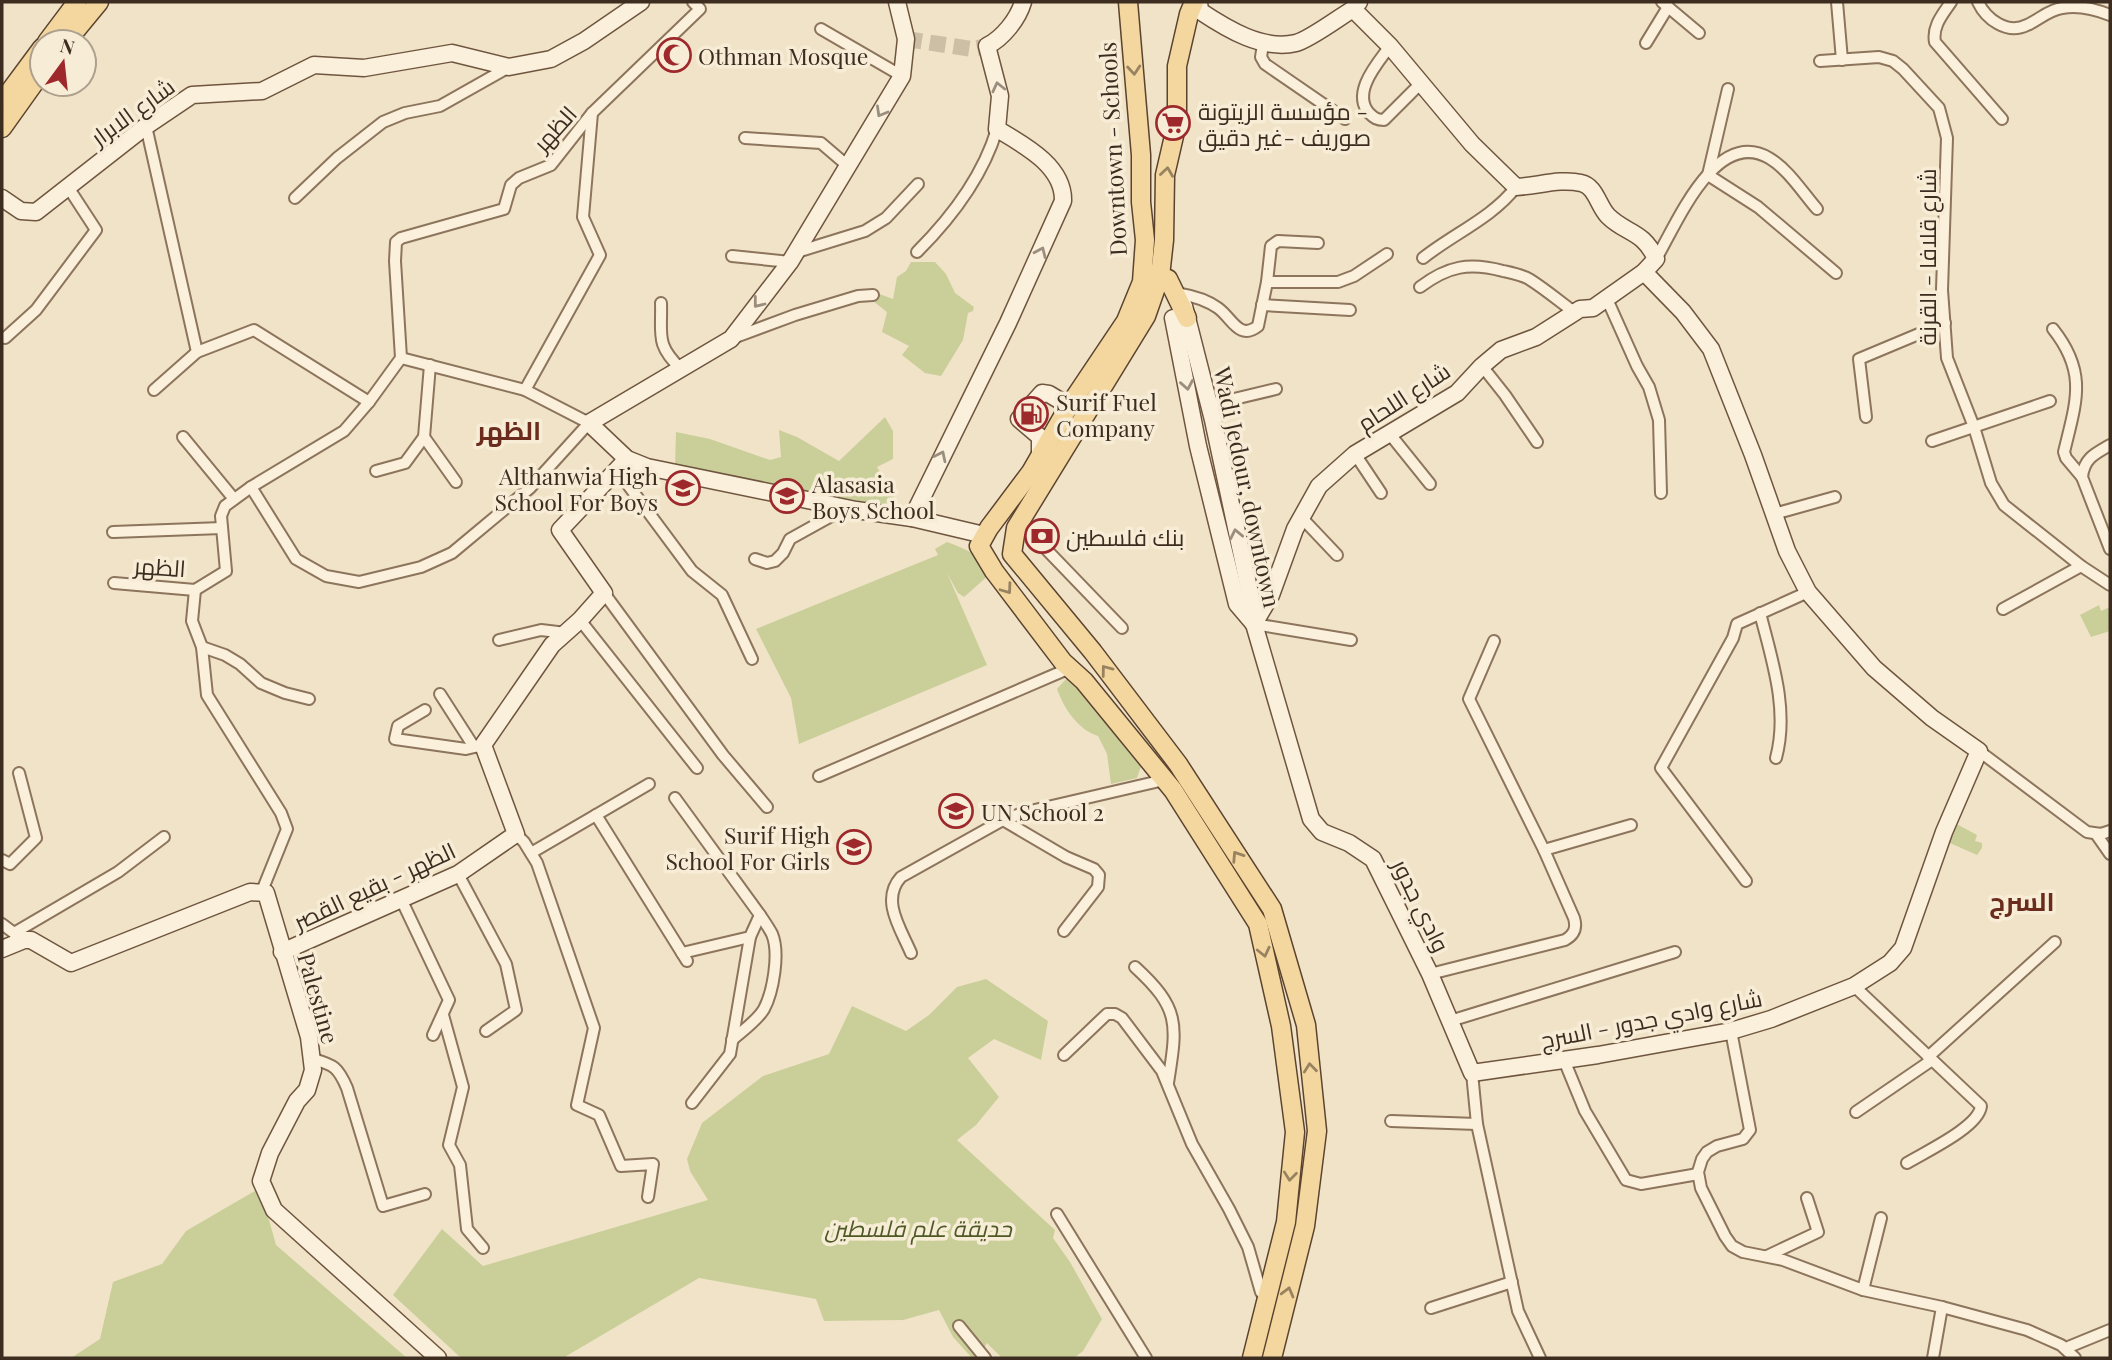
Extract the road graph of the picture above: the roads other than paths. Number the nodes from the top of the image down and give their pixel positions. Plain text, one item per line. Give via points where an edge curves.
1 (77, 2) edge
2 (99, 2) edge
3 (641, 2) edge
4 (692, 2) edge
5 (897, 2) edge
6 (1023, 2) edge
7 (1128, 2) edge
8 (1197, 2) edge
9 (1837, 2) edge
10 (1951, 2) edge
11 (1978, 2) edge
12 (1665, 4) edge
13 (1356, 5) edge
14 (2110, 15) edge
15 (1211, 18) junction
16 (58, 28) edge
17 (78, 28) edge
18 (1186, 29) junction
19 (821, 30) dead end
20 (1699, 33) dead end
21 (1646, 43) dead end
22 (1262, 44) junction
23 (1390, 46) junction
24 (1842, 60) junction
25 (1820, 61) dead end
26 (28, 65) edge
27 (509, 67) junction
28 (902, 76) junction
29 (1421, 83) junction
30 (1728, 89) dead end
31 (28, 92) edge
32 (4, 94) edge
33 (592, 113) junction
34 (1345, 119) dead end
35 (2002, 120) dead end
36 (146, 126) junction
37 (2, 128) edge
38 (997, 130) junction
39 (745, 138) dead end
40 (849, 167) junction
41 (1707, 175) junction
42 (918, 184) dead end
43 (68, 187) junction
44 (1516, 187) junction
45 (2, 198) edge
46 (295, 198) dead end
47 (1818, 209) dead end
48 (1143, 223) junction
49 (1164, 233) junction
50 (1318, 243) dead end
51 (917, 251) dead end
52 (1387, 254) dead end
53 (732, 256) dead end
54 (794, 257) junction
55 (1423, 258) dead end
56 (1656, 259) junction
57 (1644, 272) junction
58 (1836, 273) dead end
59 (1267, 282) junction
60 (1150, 284) junction
61 (1420, 287) dead end
62 (873, 295) dead end
63 (1607, 299) junction
64 (661, 303) dead end
65 (1262, 305) junction
66 (1178, 310) junction
67 (1350, 310) dead end
68 (1574, 312) junction
69 (1945, 323) junction
70 (2053, 329) dead end
71 (5, 338) dead end
72 (731, 339) junction
73 (197, 352) junction
74 (401, 358) junction
75 (430, 365) junction
76 (1482, 366) junction
77 (681, 369) junction
78 (1276, 389) dead end
79 (154, 390) dead end
80 (524, 390) junction
81 (2050, 401) dead end
82 (369, 402) junction
83 (1209, 405) junction
84 (1069, 406) junction
85 (1866, 417) dead end
86 (589, 423) junction
87 (1974, 427) junction
88 (1079, 429) junction
89 (1389, 433) junction
90 (183, 437) dead end
91 (424, 437) junction
92 (1932, 441) dead end
93 (1537, 442) dead end
94 (2110, 445) edge
95 (1355, 454) junction
96 (1040, 457) junction
97 (622, 465) junction
98 (376, 471) dead end
99 (2082, 477) junction
100 (456, 482) dead end
101 (1430, 484) dead end
102 (251, 487) junction
103 (1661, 493) dead end
104 (1381, 494) dead end
105 (1835, 497) dead end
106 (234, 499) junction
107 (846, 508) junction
108 (1774, 514) junction
109 (1301, 517) junction
110 (912, 518) junction
111 (1018, 525) junction
112 (222, 528) junction
113 (113, 532) dead end
114 (984, 535) junction
115 (2110, 549) edge
116 (1337, 555) dead end
117 (755, 559) dead end
118 (2081, 566) junction
119 (114, 583) dead end
120 (2110, 585) edge
121 (195, 590) junction
122 (1808, 592) junction
123 (604, 593) junction
124 (2003, 609) dead end
125 (1760, 613) junction
126 (580, 620) junction
127 (1254, 624) junction
128 (1122, 628) dead end
129 (566, 633) junction
130 (499, 640) dead end
131 (1351, 640) dead end
132 (1494, 642) dead end
133 (202, 647) junction
134 (752, 659) dead end
135 (1070, 668) junction
136 (440, 694) dead end
137 (309, 699) dead end
138 (425, 710) dead end
139 (478, 746) junction
140 (1979, 751) junction
141 (1776, 758) dead end
142 (697, 768) dead end
143 (19, 773) dead end
144 (819, 776) dead end
145 (1164, 780) junction
146 (649, 784) dead end
147 (675, 798) dead end
148 (767, 807) dead end
149 (596, 815) junction
150 (1003, 820) junction
151 (1631, 825) dead end
152 (2110, 831) edge
153 (516, 834) junction
154 (2096, 834) junction
155 (164, 837) dead end
156 (1544, 850) junction
157 (531, 853) junction
158 (2110, 854) edge
159 (2, 860) edge
160 (458, 874) junction
161 (1746, 881) dead end
162 (262, 891) junction
163 (401, 899) junction
164 (760, 915) junction
165 (2, 923) edge
166 (1064, 931) dead end
167 (19, 936) junction
168 (750, 937) junction
169 (2055, 942) dead end
170 (2, 949) edge
171 (282, 952) junction
172 (1675, 952) dead end
173 (911, 953) dead end
174 (1135, 967) dead end
175 (1430, 974) junction
176 (1854, 986) junction
177 (443, 1015) junction
178 (1450, 1021) junction
179 (486, 1031) dead end
180 (1731, 1031) junction
181 (433, 1035) dead end
182 (732, 1040) junction
183 (1065, 1055) dead end
184 (313, 1059) junction
185 (1930, 1059) junction
186 (1564, 1060) junction
187 (1472, 1073) junction
188 (1168, 1083) junction
189 (692, 1103) dead end
190 (1856, 1112) dead end
191 (1391, 1121) dead end
192 (1477, 1124) junction
193 (1907, 1163) dead end
194 (1698, 1174) junction
195 (425, 1194) dead end
196 (648, 1197) dead end
197 (1807, 1198) dead end
198 (1057, 1214) dead end
199 (1881, 1218) dead end
200 (483, 1248) dead end
201 (1767, 1256) junction
202 (1511, 1282) junction
203 (1863, 1290) junction
204 (1267, 1300) junction
205 (1942, 1307) junction
206 (1431, 1308) dead end
207 (959, 1326) dead end
208 (2110, 1330) edge
209 (2066, 1349) junction
210 (438, 1358) edge
211 (985, 1358) edge
212 (1146, 1358) edge
213 (1252, 1358) edge
214 (1272, 1358) edge
215 (1540, 1358) edge
216 (1933, 1358) edge
217 (2075, 1358) edge

1 - 16 main road
2 - 17 main road
3 - 27 main road via 551,59
4 - 33 street via 700,9
5 - 28 main road via 906,39
38 -> 6 main road via 1000,96 987,46 1016,17
7 -> 48 main road, Downtown - Schools
8 - 15 main road
8 - 18 main road
9 - 24 street
10 - 35 street via 1937,23 1935,42
11 - 14 street via 1993,21 2013,28 2062,8 2088,8
12 - 20 street
12 - 21 street
13 - 22 main road via 1298,43
13 - 23 main road
15 - 18 main road
15 - 22 main road
49 -> 18 main road via 1165,175 1177,123 1177,66
19 - 28 street
22 - 34 street via 1265,64
23 - 29 main road
23 - 29 street via 1364,88 1363,100 1372,116 1384,120
24 - 25 street, شارع قلافا - القرنة
24 - 69 street, شارع قلافا - القرنة via 1879,57 1893,61 1943,116 1947,137
26 - 32 main road
27 - 36 main road, شارع الابرار via 452,53 364,68 314,65 262,91 192,95
27 - 46 street via 440,106 383,122
28 -> 40 main road
29 - 44 main road
30 - 41 street
31 - 37 main road
33 - 74 street, الظهر via 551,164 511,186 504,209 396,242
33 - 80 street, الظهر via 583,217 600,255
36 - 43 main road, شارع الابرار
36 - 73 street
38 - 51 street via 977,177 942,226
110 -> 38 main road via 1009,323 1063,201 1056,173
39 - 40 street via 821,144
40 - 54 main road
41 - 47 street via 1733,154 1758,153 1778,166
41 - 56 street
41 - 58 street via 1758,207
42 - 54 street via 886,218 865,231
43 - 45 main road, شارع الابرار via 36,212 21,211
43 - 71 street via 96,230 36,310
44 - 55 street via 1479,220
44 - 56 main road via 1573,181 1586,184 1607,216 1642,238
48 - 49 main road via 1155,235
48 - 60 main road, Downtown - Schools
49 - 60 main road
49 - 66 main road
50 - 59 street via 1273,243
52 - 59 street via 1338,282
53 - 54 street
54 -> 72 main road
56 - 57 main road, شارع اللحام
57 - 63 main road, شارع اللحام
57 - 108 main road via 1711,349
59 - 65 street
60 - 66 main road via 1160,299
60 - 84 main road, Downtown - Schools
60 - 88 main road via 1146,316
61 - 68 street via 1455,269 1489,267 1527,278
62 - 72 street via 795,315
63 - 68 main road, شارع اللحام
63 - 103 street via 1649,387 1659,420
64 - 77 street via 659,333 667,355
65 - 66 street via 1258,326 1242,331 1216,307 1192,296
65 - 67 street
66 - 83 main road, Wadi Jedour, downtown
66 -> 127 main road, Wadi Jedour, downtown via 1198,446 1237,604
68 - 76 main road, شارع اللحام
69 - 85 street via 1859,359
69 - 87 street, شارع قلافا - القرنة via 1947,358
70 - 99 street via 2068,352 2077,381 2064,452
72 - 77 main road
73 - 79 street
73 - 82 street via 254,330
74 - 75 street
74 - 82 street
75 - 80 street
75 - 91 street
76 - 89 main road, شارع اللحام via 1457,393
76 - 93 street
77 - 86 main road
78 - 83 street
80 - 86 street
81 - 87 street
82 - 102 street via 344,431
127 -> 83 main road, Wadi Jedour, downtown
84 - 88 main road via 1077,413
84 - 96 main road, Downtown - Schools
84 - 96 main road via 1045,393 1038,395 1022,421 1040,437
86 - 97 main road
86 - 102 street via 530,488 452,553 359,582 326,576 296,559
87 - 92 street
87 - 118 street, شارع قلافا - القرنة via 1991,483 2004,505
88 - 111 main road
89 - 95 main road, شارع اللحام
89 - 101 street
90 - 106 street
91 - 98 street via 405,463
91 - 100 street
94 - 99 street via 2089,458
95 - 104 street
95 - 109 main road, شارع اللحام via 1319,486
96 - 114 main road, Downtown - Schools
97 - 107 main road
97 - 123 main road via 561,530
97 - 134 street via 692,571 722,594
99 - 115 street
102 - 106 street
105 - 108 street
106 - 112 street, الظهر via 225,506
107 - 110 main road
107 - 117 street via 790,538 775,561
108 - 122 main road
109 - 116 street
109 - 127 main road, شارع اللحام via 1271,595
110 - 114 main road
111 - 114 main road via 1002,550 990,547
111 - 128 street
214 -> 111 main road via 1305,1226 1317,1131 1306,1025 1272,909 1178,764 1093,652 1013,558
112 - 113 street
112 - 121 street, الظهر via 226,571
114 -> 135 main road via 979,546 986,561
118 - 120 street, شارع قلافا - القرنة
118 - 124 street
119 - 121 street, الظهر
121 - 133 street via 192,621
122 - 125 street
122 - 140 main road via 1874,668
123 - 126 main road
123 - 148 street
125 - 141 street via 1782,723
125 - 161 street via 1737,624 1661,768
126 - 129 main road
126 - 142 street
127 - 131 street
127 - 175 main road, وادي جدور via 1311,819 1322,832 1373,859
129 - 130 street via 537,630
129 - 139 main road via 551,645
132 - 156 street via 1469,699
133 - 137 street via 225,655 261,682
133 - 162 street via 207,695 287,829
135 - 144 street
135 - 145 main road
136 - 139 street
138 - 139 street via 398,726 395,739 466,749
139 - 153 main road
140 - 154 street
140 - 176 main road, شارع وادي جدور - السرج via 1903,948 1890,963
143 - 159 street via 36,838 10,864
145 - 150 street
145 -> 204 main road via 1258,924 1281,1026 1295,1132 1286,1222
146 - 149 street
147 - 164 street
149 - 157 street
149 - 168 street via 684,957
150 - 166 street via 1098,873 1098,887
150 - 173 street via 895,883 891,905
151 - 156 street
152 - 154 street
153 - 157 street
153 - 160 main road, الظهر - بقيع القصر
154 - 158 street
155 - 167 street
156 - 175 street via 1574,918 1571,936
157 - 196 street via 594,1028 577,1105 600,1115 621,1166 653,1164
160 - 163 main road, الظهر - بقيع القصر
160 - 179 street via 506,964 516,1010
162 - 167 main road via 71,963
162 - 171 main road, Palestine via 268,895
163 - 171 main road, الظهر - بقيع القصر
163 - 177 street via 449,1000
164 - 168 street
164 - 182 street via 772,934 776,954 772,983 763,1010
165 - 167 street
167 - 170 main road
168 - 182 street
169 - 185 street
171 - 184 main road, Palestine
172 - 178 street
174 - 188 street via 1157,988 1171,1011 1175,1036
175 - 178 main road, وادي جدور
176 - 180 main road, شارع وادي جدور - السرج
176 - 185 street
177 - 181 street
177 - 200 street via 463,1087 449,1145 460,1165 467,1229
178 - 187 main road, وادي جدور
180 - 186 main road, شارع وادي جدور - السرج
180 - 194 street via 1750,1130 1743,1139 1707,1152
182 - 189 street via 730,1054
183 - 188 street via 1107,1014 1115,1014 1154,1059
184 - 195 street via 341,1072 383,1206
184 - 210 main road, Palestine via 307,1090 270,1153 261,1181 274,1210
185 - 190 street
185 - 193 street via 1982,1109 1967,1126
186 - 187 main road, شارع وادي جدور - السرج
186 - 194 street via 1585,1111 1626,1180 1642,1184
187 - 192 street
188 - 204 street via 1185,1130 1248,1247
191 - 192 street
192 - 202 street
194 - 201 street via 1727,1241 1737,1250
197 - 201 street via 1818,1233
198 - 212 street
199 - 203 street
201 - 203 street
202 - 206 street
202 - 215 street via 1518,1311
203 - 205 street
204 - 213 main road
205 - 209 street via 2027,1330
205 - 216 street
207 - 211 street
208 - 209 street
209 - 217 street

